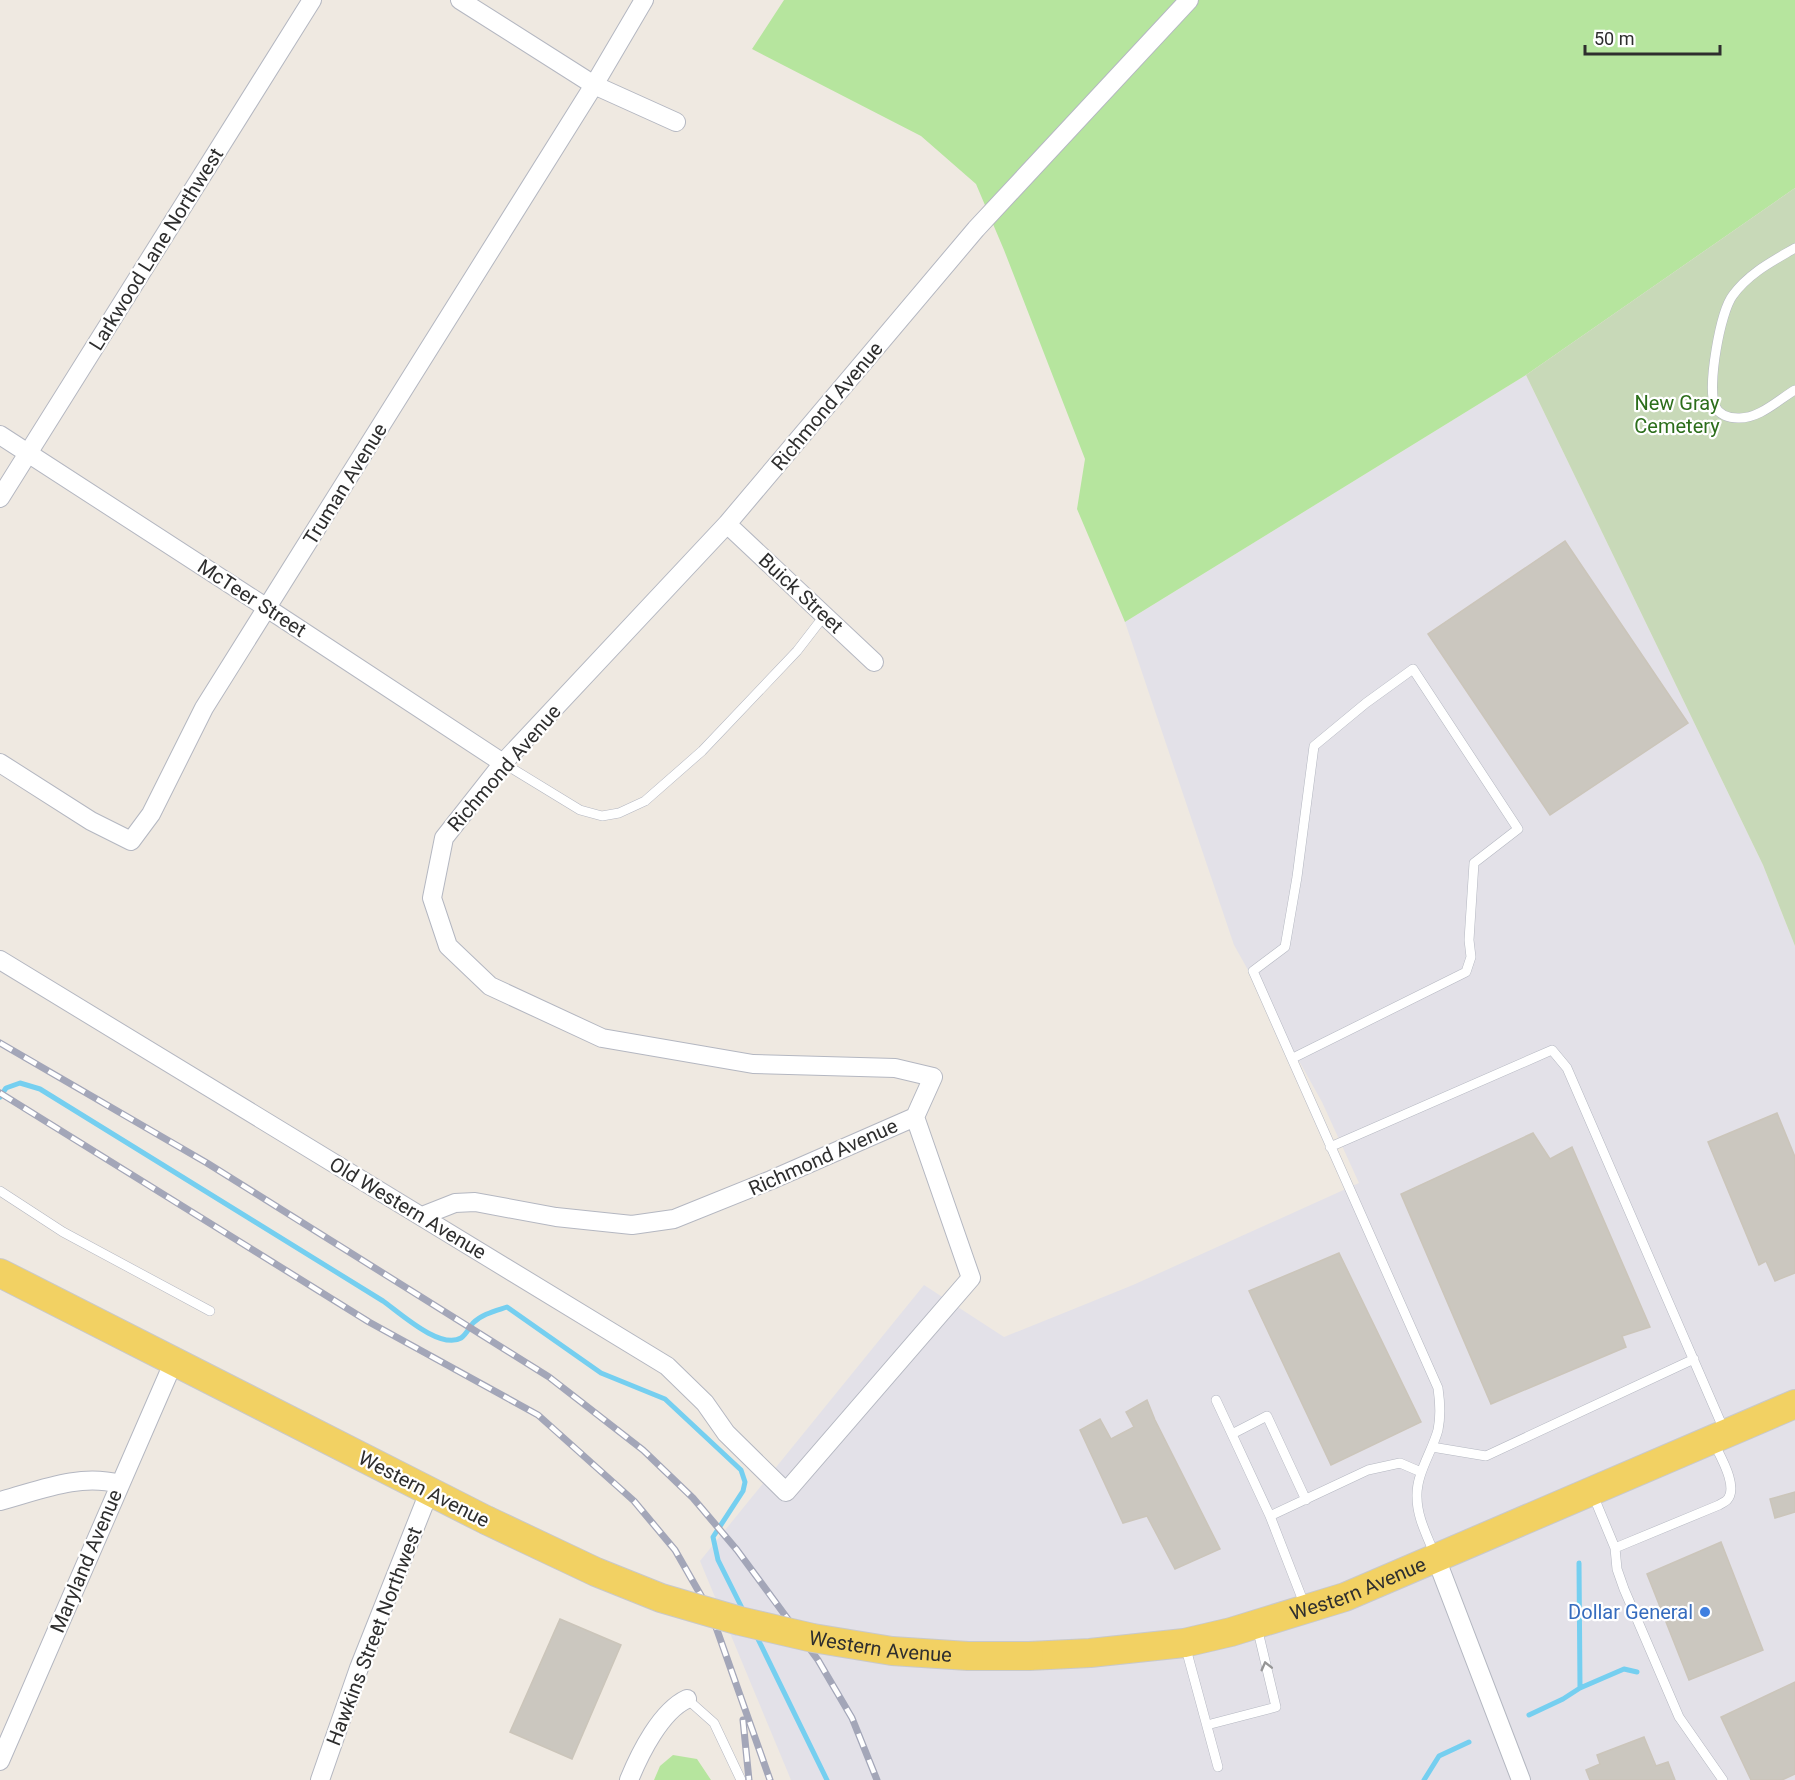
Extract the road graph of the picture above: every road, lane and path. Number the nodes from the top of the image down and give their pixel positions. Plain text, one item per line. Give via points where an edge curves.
1 (312, 0) edge
2 (460, 0) edge
3 (644, 0) edge
4 (1189, 0) edge
5 (594, 85) junction
6 (676, 122) dead end
7 (1795, 248) edge
8 (1795, 390) edge
9 (0, 435) edge
10 (28, 453) junction
11 (0, 498) edge
12 (727, 524) junction
13 (267, 608) junction
14 (824, 616) junction
15 (874, 662) dead end
16 (0, 763) edge
17 (502, 763) junction
18 (0, 960) edge
19 (1293, 1058) junction
20 (915, 1117) junction
21 (1330, 1147) junction
22 (0, 1191) edge
23 (422, 1216) junction
24 (0, 1273) edge
25 (210, 1311) dead end
26 (1694, 1359) junction
27 (174, 1361) junction
28 (1216, 1400) dead end
29 (1795, 1404) edge
30 (1232, 1434) junction
31 (1719, 1437) junction
32 (1432, 1447) junction
33 (1421, 1472) junction
34 (119, 1485) junction
35 (1591, 1490) junction
36 (429, 1492) junction
37 (1306, 1500) junction
38 (0, 1502) edge
39 (1270, 1516) junction
40 (1615, 1548) junction
41 (1436, 1558) junction
42 (1306, 1609) junction
43 (1256, 1624) junction
44 (1185, 1643) junction
45 (687, 1699) joint
46 (1207, 1725) junction
47 (0, 1761) edge
48 (1218, 1767) dead end
49 (320, 1780) edge
50 (629, 1780) edge
51 (741, 1780) edge
52 (1521, 1780) edge
53 (1723, 1780) edge

1 - 10 street, Larkwood Lane Northwest
2 - 5 street
3 - 5 street, Truman Avenue
4 - 12 street, Richmond Avenue via 976,229
5 - 6 street
5 - 13 street, Truman Avenue
7 - 8 lane via 1758,270 1731,297 1718,337 1713,396 1718,412 1737,419 1756,414
9 - 10 street, McTeer Street
10 - 11 street, Larkwood Lane Northwest
10 - 13 street, McTeer Street
12 - 14 street, Buick Street
12 - 17 street, Richmond Avenue
13 - 16 street, Truman Avenue via 204,708 151,814 131,841 91,821
13 - 17 street, McTeer Street
14 - 15 street, Buick Street
14 - 17 lane via 797,651 702,751 645,801 620,813 602,816 580,810
17 - 20 street, Richmond Avenue via 444,838 432,898 448,946 489,986 602,1038 753,1064 895,1068 933,1077
18 - 23 street, Old Western Avenue
19 - 19 lane via 1253,970 1285,947 1314,746 1413,669 1518,829 1474,862 1471,957 1466,972
19 - 21 lane
20 - 23 street, Richmond Avenue via 674,1220 632,1225 475,1202 455,1203
20 - 23 street, Old Western Avenue via 971,1278 786,1492 726,1433 705,1403 667,1366
21 - 26 lane via 1552,1050 1567,1068
21 - 32 lane via 1438,1388 1441,1404
22 - 25 lane via 63,1232
24 - 27 main road, Western Avenue
26 - 31 lane
26 - 32 lane via 1486,1456
27 - 34 street, Maryland Avenue
27 - 36 main road, Western Avenue
28 - 30 lane
29 - 31 main road, Western Avenue
30 - 37 lane via 1267,1416
30 - 39 lane
31 - 35 main road, Western Avenue
31 - 40 lane via 1731,1483 1727,1500
32 - 33 lane
33 - 37 lane via 1400,1463 1368,1470
33 - 41 lane via 1416,1496
34 - 38 street via 102,1480 76,1482
34 - 47 street, Maryland Avenue
35 - 40 lane
35 - 41 main road, Western Avenue
36 - 44 main road, Western Avenue, bridge via 596,1572 661,1598 813,1638 892,1651 968,1656 1090,1653
36 - 49 street, Hawkins Street Northwest via 359,1668
37 - 39 lane
39 - 42 lane
40 - 53 lane via 1624,1589 1679,1717
41 - 42 main road, Western Avenue via 1345,1597
41 - 52 street
42 - 43 main road, Western Avenue
43 - 44 main road, Western Avenue
46 -> 43 lane via 1276,1707
44 - 46 lane
45 - 50 street via 676,1704 661,1720
45 - 51 lane via 714,1723
46 - 48 lane

